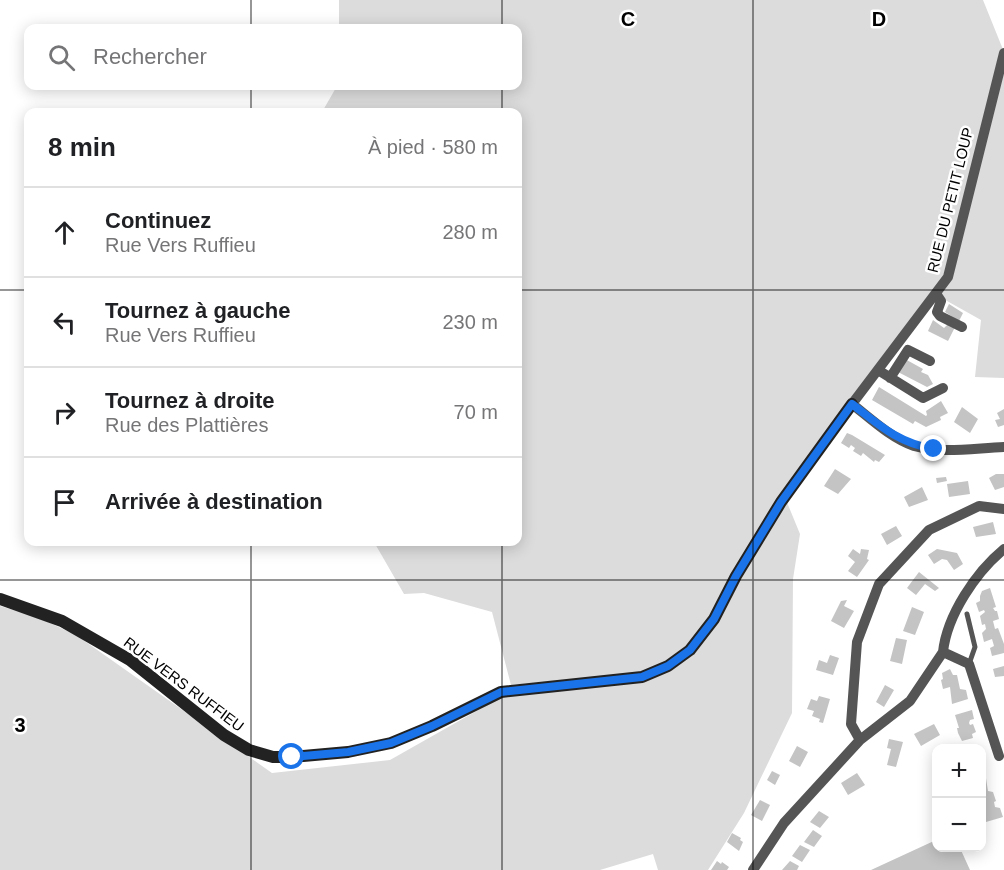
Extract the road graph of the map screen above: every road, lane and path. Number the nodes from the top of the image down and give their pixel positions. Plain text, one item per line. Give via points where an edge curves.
1 (1004, 53) edge
2 (937, 294) junction
3 (962, 327) dead end
4 (930, 361) dead end
5 (878, 370) junction
6 (890, 378) junction
7 (943, 388) dead end
8 (852, 404) junction
9 (1004, 447) edge
10 (1004, 508) edge
11 (1004, 549) edge
12 (0, 599) edge
13 (967, 614) dead end
14 (943, 652) junction
15 (969, 664) junction
16 (860, 740) junction
17 (999, 756) dead end
18 (753, 870) edge

1 - 2 street, RUE DU PETIT LOUP via 948,277
2 - 3 street via 941,301 937,312 940,316
2 - 5 street, RUE DU PETIT LOUP
4 - 6 street via 908,350
5 - 6 street
5 - 8 street, RUE DU PETIT LOUP
6 - 7 street via 923,398
8 - 9 street via 886,431 914,445 934,449
8 - 12 street, RUE VERS RUFFIEU via 781,502 714,619 690,650 668,666 642,677 501,692 391,743 348,752 273,758 249,750 224,735 130,660 62,621
10 - 16 street via 979,506 929,530 879,584 857,642 851,724
11 - 14 street via 988,561 961,601
13 - 15 lane via 975,647
14 - 15 street
14 - 16 street via 910,700
15 - 17 street
16 - 18 street via 784,823

